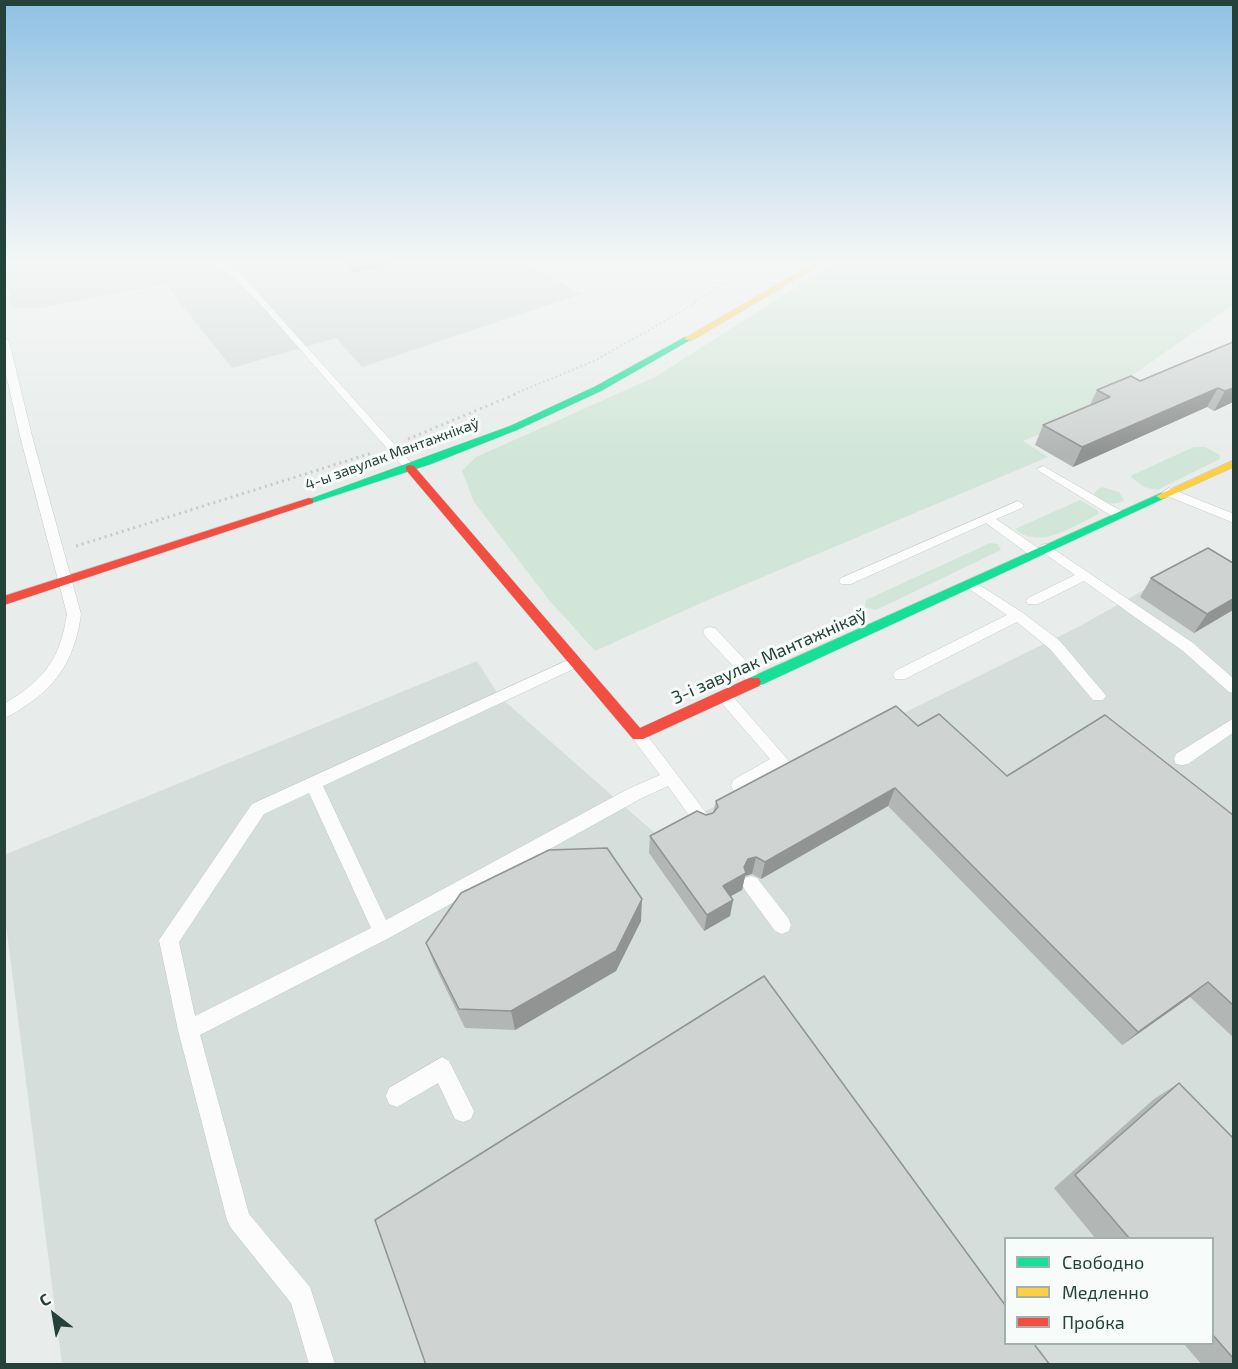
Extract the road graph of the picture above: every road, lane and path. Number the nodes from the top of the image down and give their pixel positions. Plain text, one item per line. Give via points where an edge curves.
1 (283, 324) edge
2 (660, 324) edge
3 (716, 324) edge
4 (4, 341) edge
5 (407, 440) dead end
6 (373, 453) dead end
7 (1233, 463) edge
8 (410, 468) junction
9 (1043, 469) dead end
10 (1169, 492) junction
11 (1018, 505) dead end
12 (1119, 515) junction
13 (987, 518) junction
14 (1233, 519) edge
15 (69, 548) dead end
16 (1041, 551) junction
17 (1085, 575) junction
18 (846, 581) dead end
19 (68, 582) junction
20 (970, 583) junction
21 (4, 601) edge
22 (1033, 601) dead end
23 (1018, 616) junction
24 (710, 632) dead end
25 (577, 661) junction
26 (900, 675) dead end
27 (757, 682) junction
28 (1233, 688) edge
29 (724, 696) junction
30 (1098, 696) dead end
31 (4, 712) edge
32 (1233, 724) edge
33 (638, 735) junction
34 (1182, 759) dead end
35 (671, 777) junction
36 (313, 783) junction
37 (739, 785) dead end
38 (704, 823) edge
39 (751, 884) dead end
40 (782, 925) dead end
41 (382, 932) junction
42 (188, 1030) junction
43 (397, 1096) dead end
44 (463, 1111) dead end
45 (322, 1365) edge

1 - 8 lane
2 - 5 path via 594,361
3 - 8 street, 4-ы завулак Мантажнікаў via 542,416
4 - 19 lane via 26,436
6 - 15 path
7 - 10 street, 3-і завулак Мантажнікаў
8 - 19 street, 4-ы завулак Мантажнікаў
8 - 25 street
9 - 12 lane
10 - 12 street, 3-і завулак Мантажнікаў
10 - 14 lane
11 - 13 lane
12 - 16 street, 3-і завулак Мантажнікаў
13 - 16 lane
13 - 18 lane
16 - 17 lane
16 - 20 street, 3-і завулак Мантажнікаў
17 - 22 lane
17 - 28 lane via 1188,647
19 - 21 street, 4-ы завулак Мантажнікаў
19 - 31 lane via 74,614 59,666 36,692
20 - 23 lane
20 - 27 street, 3-і завулак Мантажнікаў
23 - 26 lane
23 - 30 lane via 1055,645
24 - 27 lane
25 - 33 street
25 - 36 lane
27 - 29 street, 3-і завулак Мантажнікаў
29 - 33 street, 3-і завулак Мантажнікаў
29 - 37 lane via 781,761
32 - 34 lane
33 - 35 lane
35 - 38 lane
35 - 41 lane
36 - 41 lane
36 - 42 lane via 258,809 169,940
39 - 40 lane
41 - 42 lane
42 - 45 lane via 239,1220 301,1296
43 - 44 lane via 442,1068

